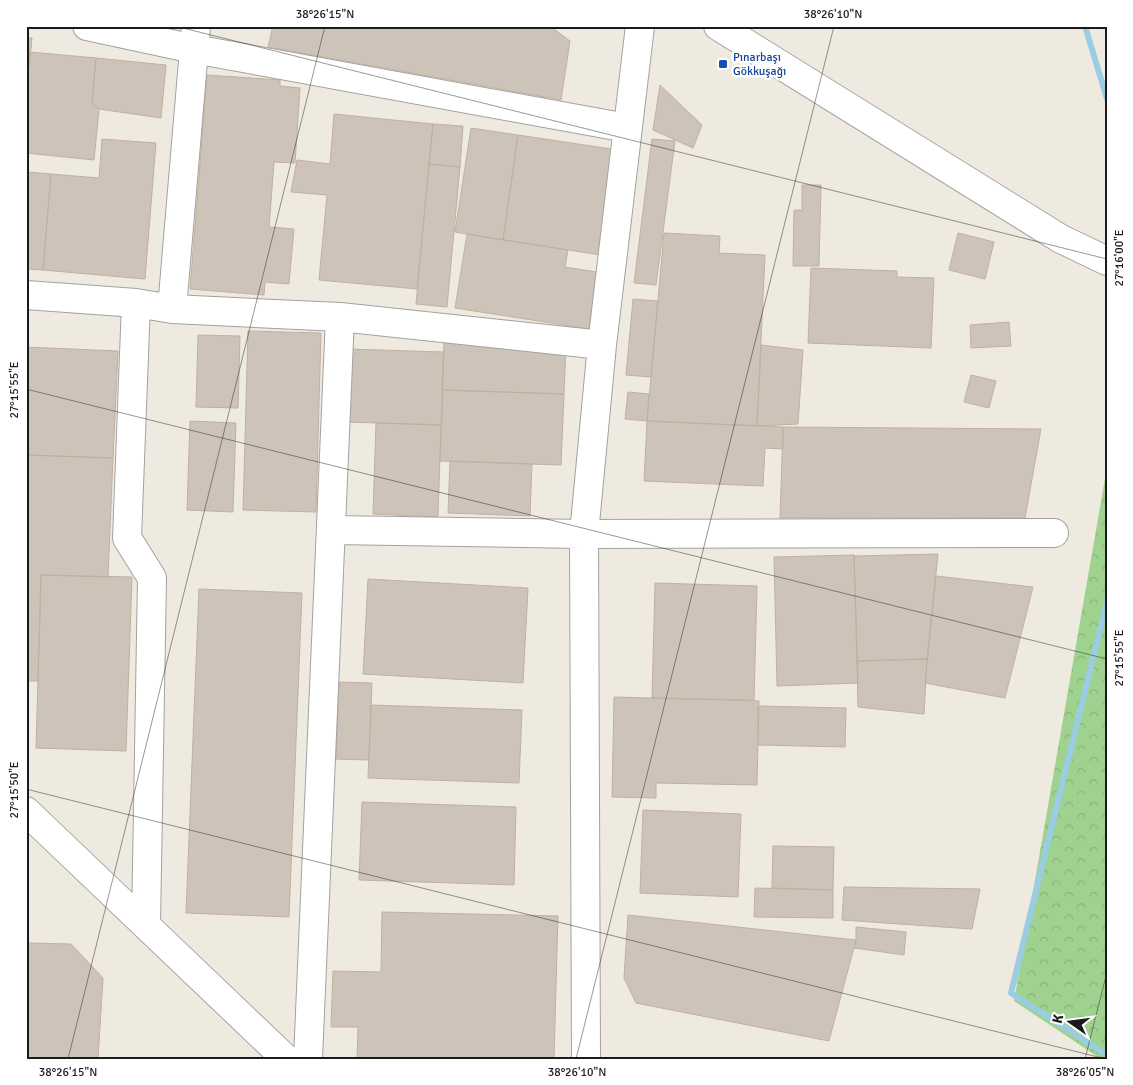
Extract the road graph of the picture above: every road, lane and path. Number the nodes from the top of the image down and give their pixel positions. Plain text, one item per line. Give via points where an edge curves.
1 (87, 26) edge
2 (640, 26) edge
3 (718, 26) edge
4 (195, 38) edge
5 (627, 128) junction
6 (1107, 261) edge
7 (26, 295) edge
8 (136, 303) junction
9 (172, 309) junction
10 (340, 317) junction
11 (602, 345) junction
12 (332, 530) junction
13 (1054, 532) dead end
14 (584, 534) junction
15 (26, 811) edge
16 (146, 924) junction
17 (286, 1059) edge
18 (308, 1059) edge
19 (586, 1059) edge

1 - 4 street
2 - 5 street
3 - 6 street via 1061,239
4 - 5 street
4 - 9 street
5 - 11 street
7 - 8 street
8 - 9 street
8 - 16 street via 127,538 152,578
9 - 10 street
10 - 11 street
10 - 12 street
11 - 14 street
12 - 14 street
12 - 18 street
13 - 14 street
14 - 19 street
15 - 16 street
16 - 17 street

